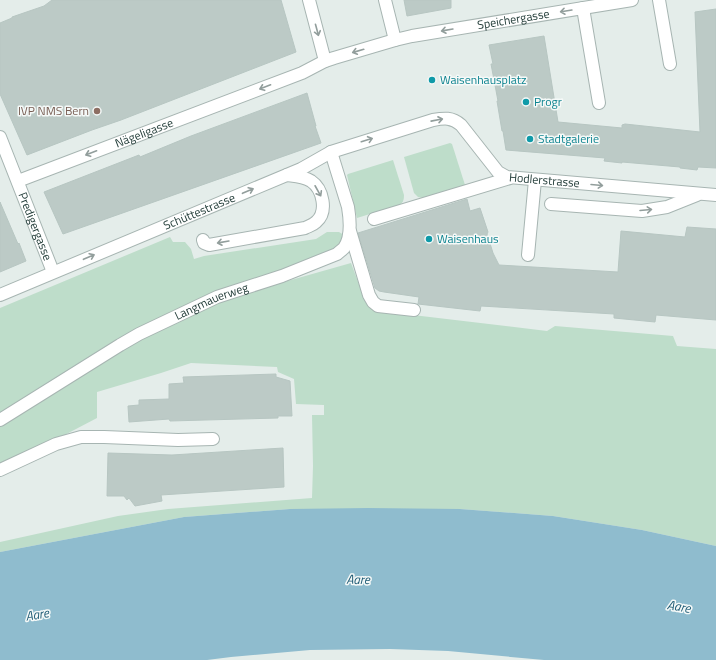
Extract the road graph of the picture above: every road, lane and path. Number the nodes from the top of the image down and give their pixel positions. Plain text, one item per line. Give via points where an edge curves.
1 (309, 0) edge
2 (385, 0) edge
3 (632, 0) edge
4 (660, 0) edge
5 (583, 8) junction
6 (395, 40) junction
7 (325, 61) junction
8 (670, 64) dead end
9 (599, 103) dead end
10 (400, 131) joint
11 (0, 136) edge
12 (332, 152) junction
13 (4, 160) edge
14 (286, 175) junction
15 (510, 178) junction
16 (535, 180) junction
17 (18, 181) junction
18 (703, 194) junction
19 (716, 195) edge
20 (552, 204) dead end
21 (374, 219) dead end
22 (349, 230) junction
23 (203, 240) dead end
24 (528, 255) dead end
25 (53, 272) junction
26 (0, 295) edge
27 (414, 310) dead end
28 (0, 420) edge
29 (213, 439) dead end
30 (0, 470) edge

1 -> 7 street
2 - 6 street
3 - 5 street, Speichergasse
4 - 8 street
5 -> 6 street, Speichergasse
5 - 9 street
6 -> 7 street
7 -> 17 street, Nägeligasse via 302,73
12 -> 10 street, Schüttestrasse
10 -> 15 street, Hodlerstrasse via 444,118 457,122 498,172
11 - 13 street
12 - 14 street, Schüttestrasse
12 - 22 street, Langmauerweg via 348,207
13 - 17 street
14 -> 23 street via 307,179 318,188 323,207 316,223 305,228 209,245
25 -> 14 street, Schüttestrasse
15 - 16 street, Hodlerstrasse
15 - 21 street
16 -> 18 street, Hodlerstrasse
16 - 24 street
17 - 25 street, Predigergasse
18 - 19 street, Hodlerstrasse
20 -> 18 street via 642,211 667,207
22 - 27 street via 371,300 380,306
22 - 28 street, Langmauerweg via 344,248 337,254 282,276 217,297 152,328 120,345
25 - 26 street, Schüttestrasse
29 - 30 street via 81,437 56,444

